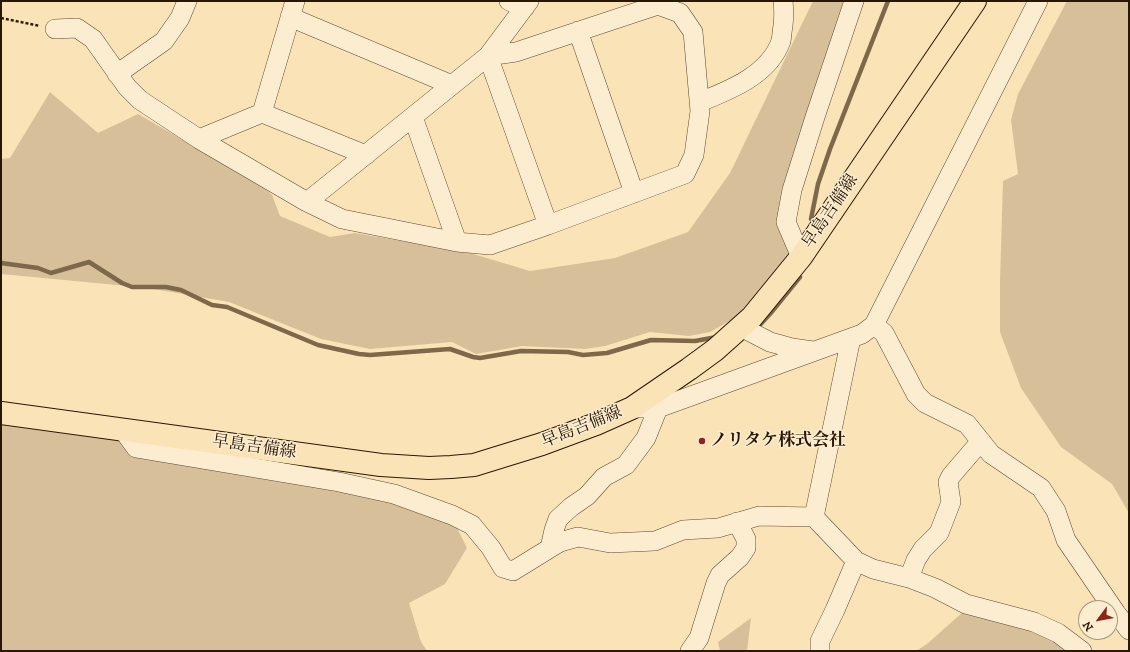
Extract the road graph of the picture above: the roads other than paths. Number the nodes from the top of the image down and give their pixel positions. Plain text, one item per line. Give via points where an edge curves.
1 (187, 1) edge
2 (783, 1) edge
3 (854, 1) edge
4 (975, 1) edge
5 (1038, 1) edge
6 (521, 3) edge
7 (292, 9) edge
8 (55, 29) road end
9 (578, 31) junction
10 (488, 56) junction
11 (117, 74) junction
12 (452, 85) junction
13 (700, 102) junction
14 (262, 113) junction
15 (413, 117) junction
16 (199, 139) junction
17 (366, 155) junction
18 (634, 193) junction
19 (307, 202) junction
20 (548, 225) junction
21 (457, 242) junction
22 (800, 257) junction
23 (874, 325) junction
24 (741, 327) junction
25 (851, 338) junction
26 (816, 351) junction
27 (632, 408) junction
28 (658, 408) junction
29 (1, 413) edge
30 (123, 430) junction
31 (980, 441) junction
32 (814, 518) junction
33 (737, 522) junction
34 (550, 548) junction
35 (856, 561) junction
36 (909, 578) junction
37 (1129, 630) edge
38 (690, 651) edge
39 (820, 651) edge
40 (1082, 651) edge

1 - 11 street via 180,18 164,41
2 - 13 street via 785,11 781,40 770,62 729,91
3 - 22 street via 791,196 786,222
4 - 22 main road, 早島吉備線
5 - 23 street
6 - 10 street
7 - 12 street
7 - 14 street
8 - 11 street via 77,28 93,39
9 - 10 street via 516,52
9 - 13 street via 658,5 680,13 693,32
9 - 18 street
10 - 12 street
10 - 20 street
11 - 16 street via 140,100
12 - 15 street
13 - 18 street via 694,155 685,174
14 - 16 street
14 - 17 street
15 - 17 street
15 - 21 street
16 - 19 street
17 - 19 street
18 - 20 street
19 - 21 street via 342,219
20 - 21 street via 490,245
22 - 24 main road, 早島吉備線
23 - 25 street
23 - 31 street via 884,333 916,394 925,403 967,424
24 - 26 street via 777,344
24 - 27 main road, 早島吉備線 via 715,350
25 - 26 street
25 - 32 street
26 - 28 street
27 - 28 street
27 - 30 main road, 早島吉備線 via 542,444 474,465 429,468 381,465
28 - 34 street via 646,438 626,465 604,477 587,496 558,519
29 - 30 main road, 早島吉備線
30 - 34 street via 136,448 339,482 394,494 432,507 472,525 503,568 513,571
31 - 36 street via 951,476 948,482 951,502 939,533 923,549
31 - 37 street via 991,454 1042,488 1056,511 1066,540
32 - 33 street via 759,516
32 - 35 street
33 - 34 street via 718,528 683,530 656,541 610,543 578,537
33 - 38 street via 746,539 746,548 720,575 699,638
35 - 36 street via 873,569
35 - 39 street via 820,641
36 - 40 street via 966,604 1034,622 1058,632

